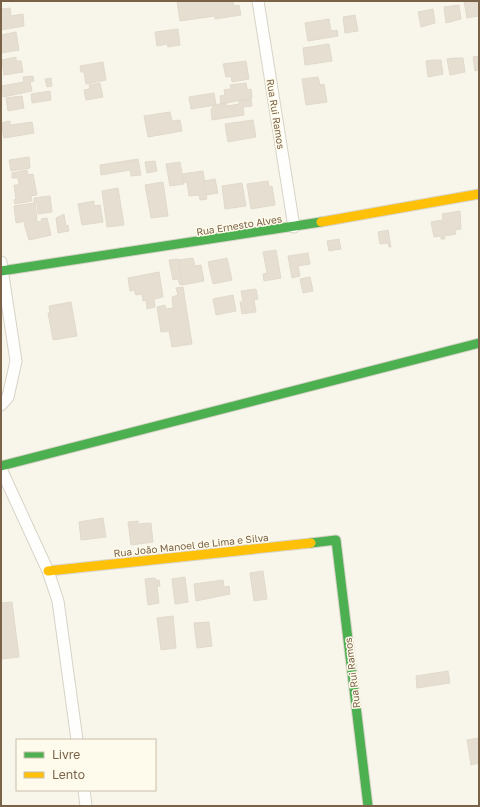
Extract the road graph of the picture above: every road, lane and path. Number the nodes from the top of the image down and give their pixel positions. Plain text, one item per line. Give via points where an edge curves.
1 (258, 1) edge
2 (479, 194) edge
3 (294, 227) junction
4 (1, 268) edge
5 (479, 343) edge
6 (1, 405) edge
7 (1, 468) edge
8 (336, 540) joint
9 (48, 571) junction
10 (77, 739) edge
11 (84, 791) edge
12 (86, 806) edge
13 (368, 806) edge

1 - 3 street, Rua Rui Ramos
2 - 3 main road, Rua Ernesto Alves
3 - 4 main road, Rua Ernesto Alves
4 - 6 street via 16,361 8,397
5 - 7 main road
7 - 9 street
8 - 9 main road, Rua João Manoel de Lima e Silva
8 - 13 main road, Rua Rui Ramos
9 - 10 street via 58,601
11 - 12 street

